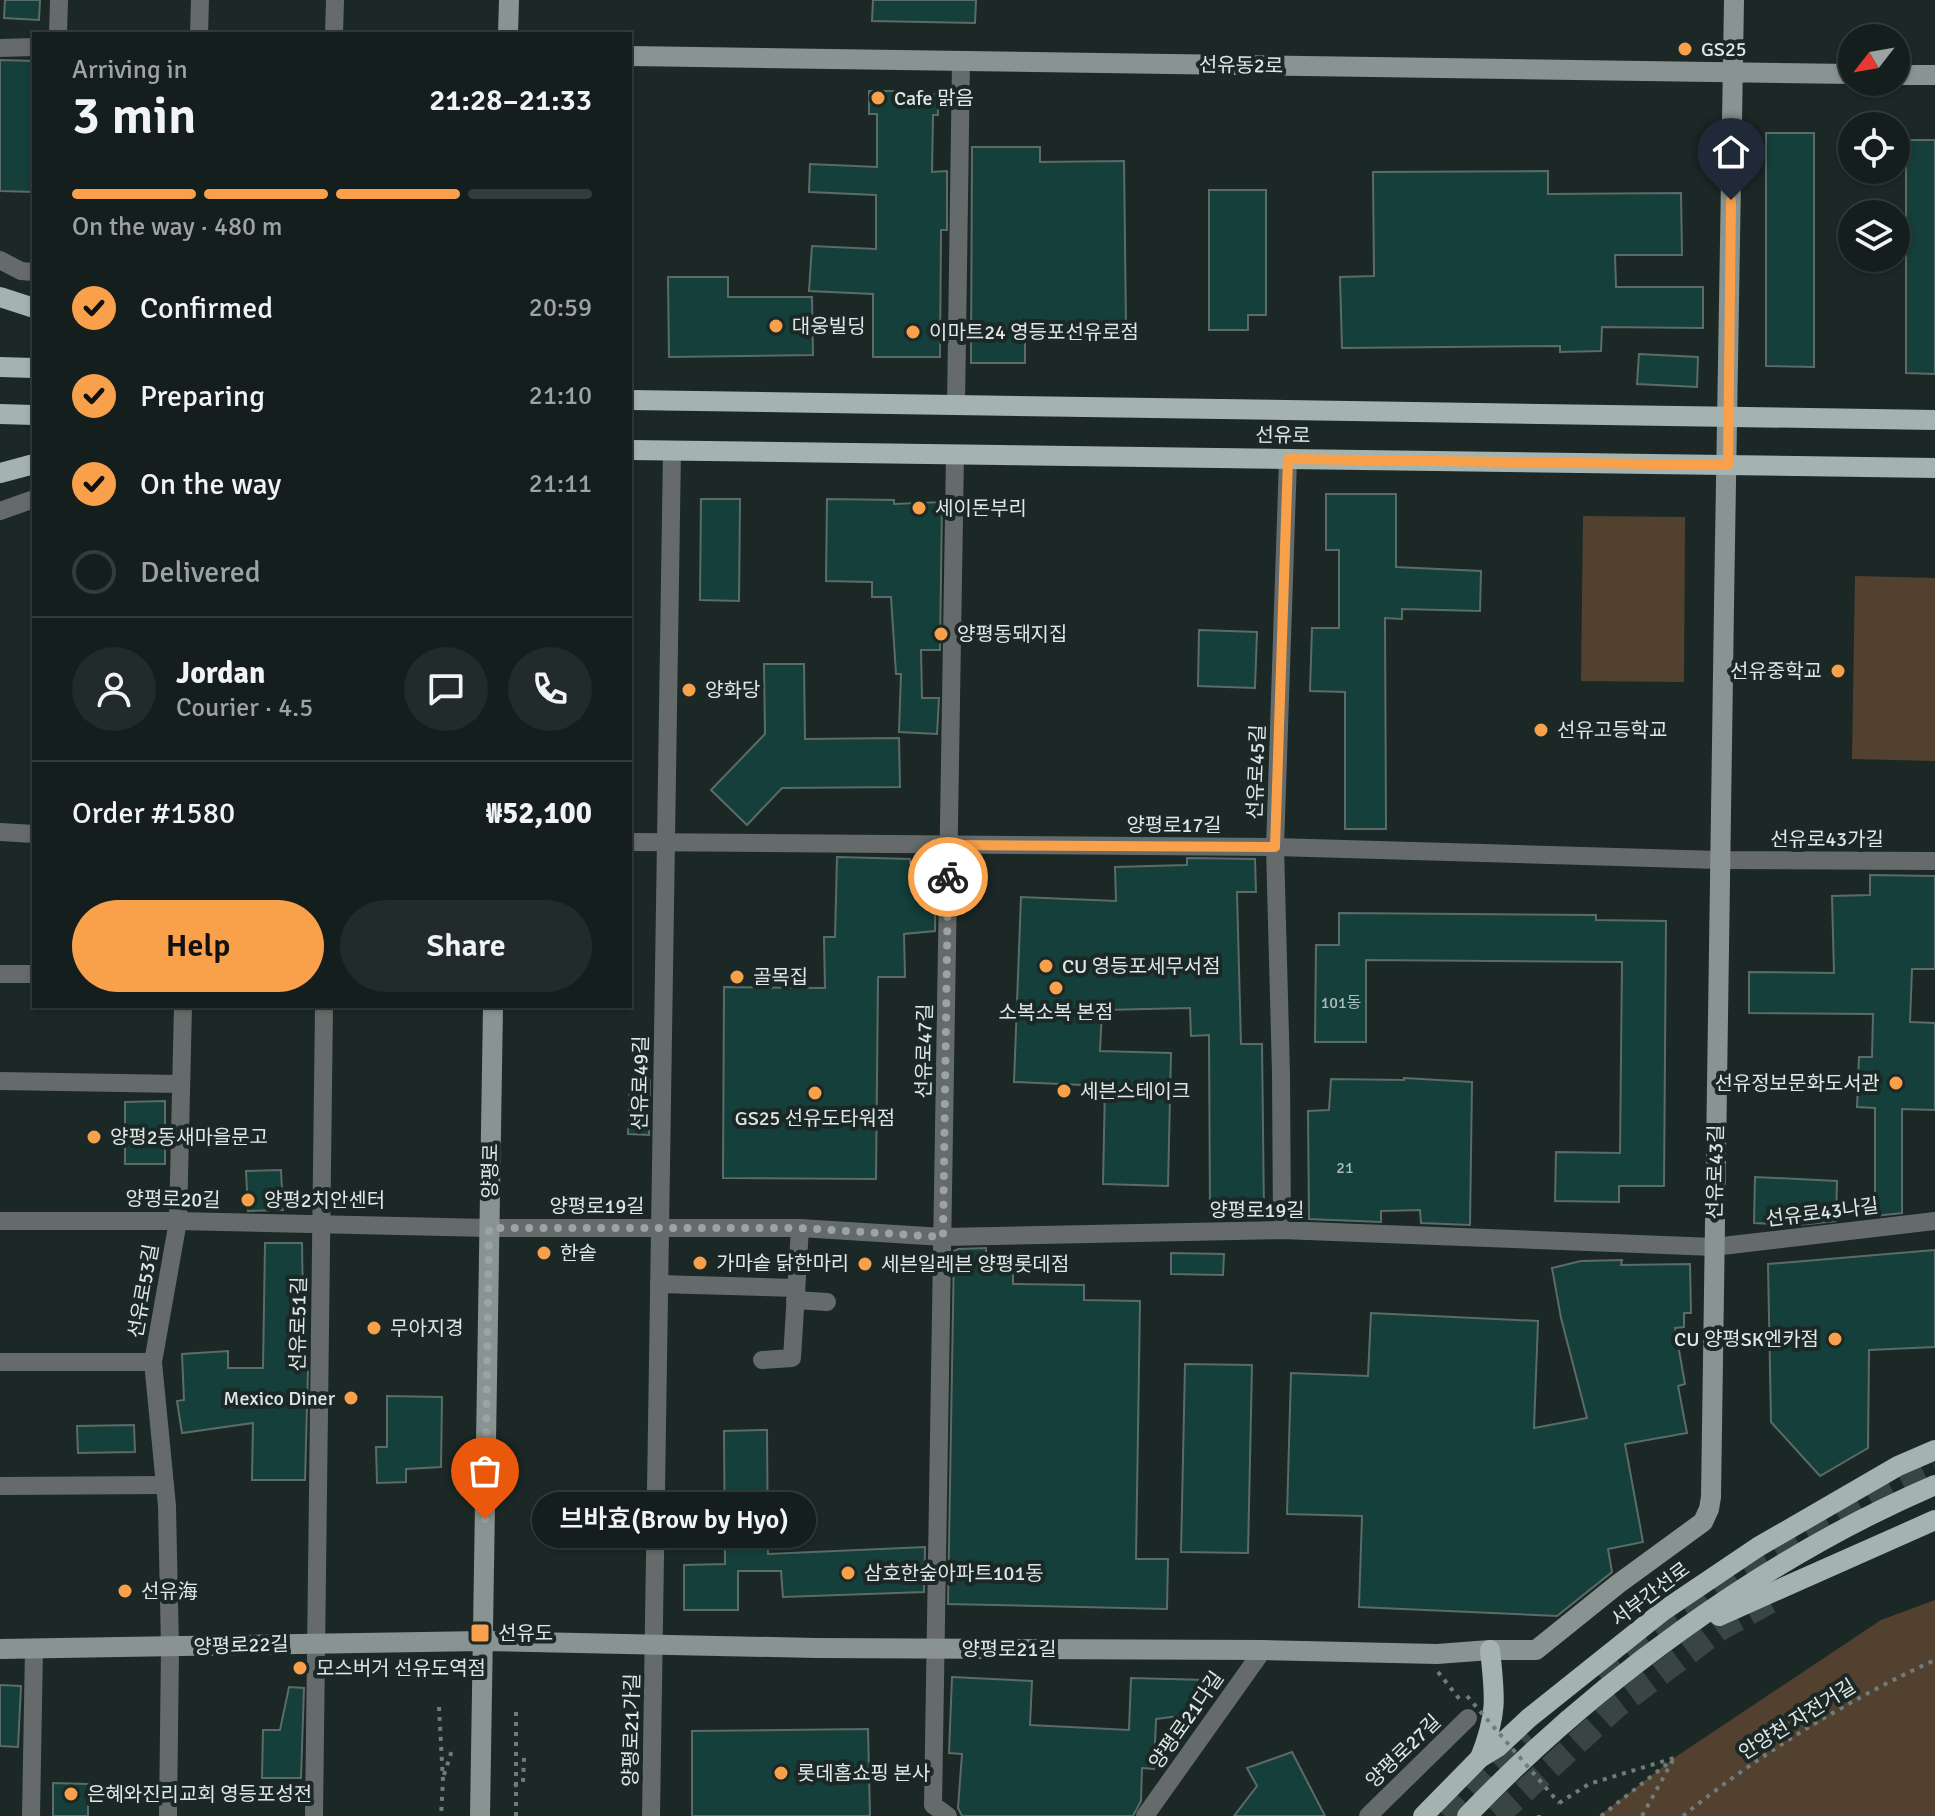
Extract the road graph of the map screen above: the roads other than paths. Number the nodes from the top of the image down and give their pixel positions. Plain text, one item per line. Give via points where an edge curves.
1 (59, 0) edge
2 (200, 0) edge
3 (335, 0) edge
4 (509, 0) edge
5 (1734, 0) edge
6 (58, 32) edge
7 (199, 32) edge
8 (334, 32) edge
9 (508, 32) edge
10 (32, 47) edge
11 (0, 48) edge
12 (632, 56) edge
13 (961, 61) junction
14 (1732, 72) junction
15 (1838, 74) edge
16 (1910, 75) edge
17 (1935, 75) edge
18 (0, 260) edge
19 (32, 272) edge
20 (0, 297) edge
21 (32, 307) edge
22 (0, 367) edge
23 (32, 368) edge
24 (632, 400) edge
25 (956, 405) junction
26 (0, 414) edge
27 (32, 415) edge
28 (1728, 417) junction
29 (1935, 420) edge
30 (632, 450) edge
31 (672, 450) junction
32 (955, 455) junction
33 (1288, 459) junction
34 (32, 465) edge
35 (1728, 465) junction
36 (1935, 468) edge
37 (0, 473) edge
38 (32, 500) edge
39 (0, 511) edge
40 (0, 832) edge
41 (32, 834) edge
42 (632, 842) edge
43 (666, 843) junction
44 (948, 845) junction
45 (1275, 847) junction
46 (1718, 860) junction
47 (1935, 861) edge
48 (0, 974) edge
49 (32, 974) edge
50 (183, 1008) edge
51 (324, 1008) edge
52 (493, 1008) edge
53 (0, 1081) edge
54 (181, 1084) junction
55 (0, 1221) edge
56 (178, 1221) junction
57 (1935, 1221) edge
58 (321, 1224) junction
59 (489, 1228) junction
60 (660, 1228) junction
61 (800, 1228) junction
62 (1282, 1230) junction
63 (943, 1237) junction
64 (1714, 1247) junction
65 (659, 1284) junction
66 (795, 1294) junction
67 (827, 1302) dead end
68 (762, 1360) dead end
69 (0, 1362) edge
70 (153, 1362) junction
71 (1935, 1450) edge
72 (164, 1485) junction
73 (1935, 1485) edge
74 (0, 1486) edge
75 (1935, 1520) edge
76 (1683, 1632) junction
77 (483, 1641) junction
78 (317, 1642) junction
79 (654, 1645) junction
80 (170, 1648) junction
81 (0, 1649) edge
82 (34, 1649) junction
83 (935, 1649) junction
84 (1263, 1650) junction
85 (1490, 1650) junction
86 (1536, 1650) joint
87 (1465, 1709) road end
88 (1480, 1758) junction
89 (31, 1816) edge
90 (168, 1816) edge
91 (314, 1816) edge
92 (480, 1816) edge
93 (651, 1816) edge
94 (948, 1816) edge
95 (1145, 1816) edge
96 (1368, 1816) edge
97 (1423, 1816) edge
98 (1467, 1816) edge

1 - 6 street
2 - 7 street
3 - 8 street
4 - 9 street
5 - 14 street, 선유로43길
10 - 11 street
12 - 13 street, 선유동2로
13 - 14 street, 선유동2로
13 - 25 street
14 - 15 street, 선유동2로
14 - 28 street, 선유로43길
16 - 17 street
18 - 19 street
20 - 21 main road
22 - 23 main road
24 - 25 main road, 선유로
25 - 28 main road, 선유로
26 - 27 main road
28 - 29 main road, 선유로
28 - 35 street, 선유로43길
30 - 31 main road, 선유로
31 - 32 main road, 선유로
31 - 43 street, 선유로49길
32 - 33 main road, 선유로
32 - 44 street, 선유로47길
33 - 35 main road, 선유로
33 - 45 street, 선유로45길
34 - 37 main road
35 - 36 main road, 선유로
35 - 46 street, 선유로43길
38 - 39 street
40 - 41 street
42 - 43 street, 양평로17길
43 - 44 street, 양평로17길
43 - 60 street, 선유로49길
44 - 45 street, 양평로17길
44 - 63 street, 선유로47길
45 - 46 street, 양평로17길
45 - 62 street, 선유로45길
46 - 47 street, 선유로43가길
46 - 64 street, 선유로43길
48 - 49 street
50 - 54 street, 선유로53길
51 - 58 street, 선유로51길
52 - 59 street, 양평로
53 - 54 street
54 - 56 street, 선유로53길
55 - 56 street, 양평로20길
56 - 58 street, 양평로20길
56 - 70 street, 선유로53길
57 - 64 street, 선유로43나길
58 - 59 street, 양평로20길
58 - 78 street, 선유로51길
59 - 60 street, 양평로19길
59 - 77 street, 양평로
60 - 61 street, 양평로19길
60 - 65 street, 선유로49길
61 - 63 street, 양평로19길
61 - 66 street
62 - 63 street, 양평로19길
62 - 64 street, 양평로19길
63 - 83 street, 선유로47길
64 - 86 street, 선유로43길 via 1709,1509 1703,1522
65 - 66 street
65 - 79 street, 선유로49길
66 - 67 street
66 - 68 street via 792,1358
69 - 70 street, 선유로53길
70 - 72 street, 선유로53길
71 - 88 main road, 서부간선로 via 1898,1466 1715,1575
72 - 74 street
72 - 80 street, 선유로53길
73 - 76 main road via 1815,1544
75 - 76 main road
76 - 98 main road via 1593,1700
77 - 78 street, 양평로22길
77 - 79 street, 양평로21길
77 - 92 street, 양평로
78 - 80 street, 양평로22길
78 - 91 street, 선유로51길
79 - 83 street, 양평로21길
79 - 93 street, 양평로21가길
80 - 82 street, 양평로22길
80 - 90 street, 선유로53길
81 - 82 street, 양평로22길
82 - 89 street
83 - 84 street, 양평로21길
83 - 94 street, 선유로47길 via 933,1805
84 - 85 street, 양평로21길
84 - 95 street, 양평로21다길
85 - 86 street, 양평로21길
85 - 88 main road via 1493,1726
87 - 96 street, 양평로27길
88 - 97 main road, 서부간선로

